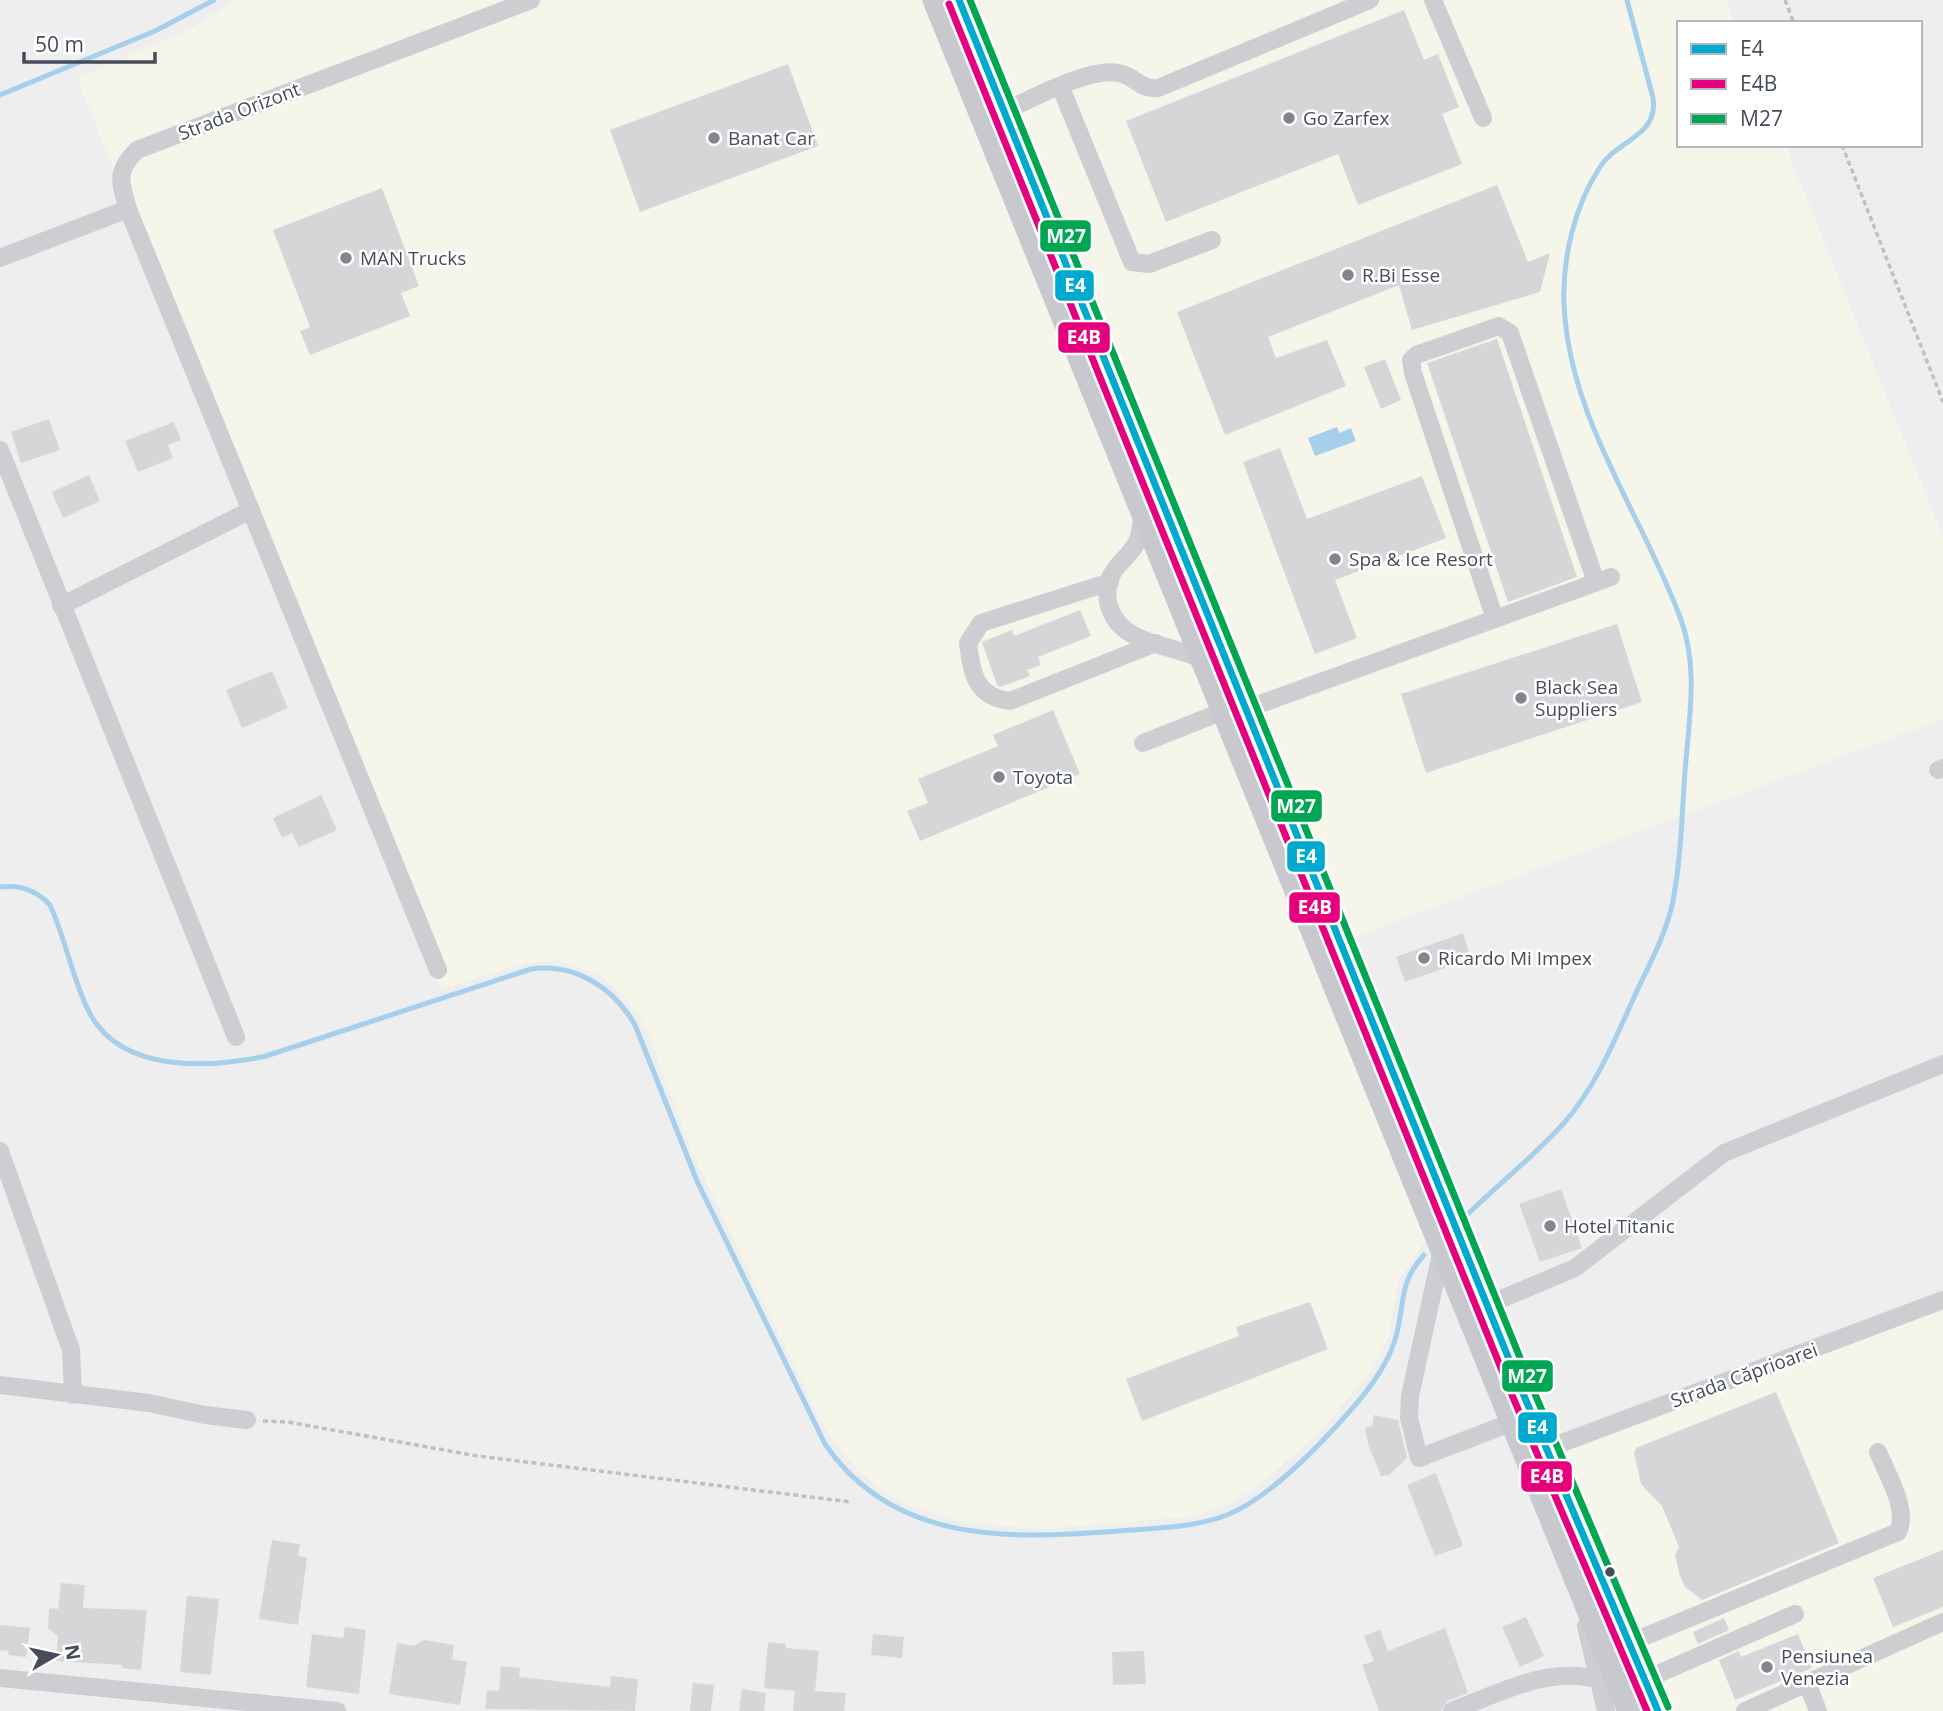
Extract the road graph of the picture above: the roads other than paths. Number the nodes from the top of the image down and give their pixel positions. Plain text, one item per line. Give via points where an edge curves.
1 (531, 0) edge
2 (934, 0) edge
3 (959, 0) edge
4 (1370, 0) edge
5 (1433, 0) edge
6 (1061, 88) junction
7 (1004, 111) junction
8 (1483, 118) dead end
9 (128, 209) junction
10 (1212, 240) dead end
11 (0, 258) edge
12 (0, 450) edge
13 (251, 510) junction
14 (1142, 517) junction
15 (1110, 582) junction
16 (61, 606) junction
17 (1495, 619) junction
18 (1156, 643) junction
19 (1199, 658) junction
20 (1246, 709) junction
21 (1221, 712) junction
22 (1143, 743) dead end
23 (438, 970) dead end
24 (236, 1037) dead end
25 (1943, 1064) edge
26 (0, 1151) edge
27 (1441, 1254) junction
28 (1487, 1304) junction
29 (1941, 1306) edge
30 (0, 1385) edge
31 (73, 1395) junction
32 (247, 1420) road end
33 (1510, 1423) junction
34 (1546, 1449) junction
35 (1878, 1452) dead end
36 (1571, 1569) junction
37 (1795, 1614) dead end
38 (1943, 1622) edge
39 (1629, 1643) junction
40 (0, 1678) edge
41 (1600, 1680) junction
42 (1644, 1680) junction
43 (1808, 1685) junction
44 (266, 1707) edge
45 (337, 1711) edge
46 (1452, 1711) edge
47 (1606, 1711) edge
48 (1629, 1711) edge
49 (1658, 1711) edge
50 (1745, 1711) edge
51 (1818, 1711) edge

1 - 9 street, Strada Orizont via 137,150 125,162 120,178
2 - 14 main road
3 - 7 main road
4 - 6 street via 1158,88 1146,89 1120,73 1093,74
5 - 8 street
6 - 7 street
6 - 10 street via 1132,262 1149,264
7 - 20 main road
9 - 11 street
9 - 13 street, Strada Orizont
12 - 16 street
13 - 16 street
13 - 23 street, Strada Orizont
14 - 15 street via 1137,543
14 - 19 main road
15 - 18 street via 1108,597 1115,620 1125,632
15 - 18 street via 981,622 968,643 980,688 994,699 1010,701
16 - 24 street
17 - 17 street via 1604,579 1510,333 1499,326 1411,360
17 - 20 street
18 - 19 street
19 - 21 main road
20 - 28 main road
21 - 22 street
21 - 27 main road
25 - 28 street via 1724,1153 1575,1268
26 - 31 street via 72,1350
27 - 33 main road
27 - 33 street via 1410,1396 1409,1418 1419,1458
28 - 34 main road
29 - 34 street, Strada Căprioarei
30 - 31 street
31 - 32 street
33 - 36 main road
34 - 39 main road
35 - 39 street via 1901,1511 1898,1532
36 - 41 street
36 - 48 main road
37 - 42 street
38 - 43 street
39 - 42 main road
40 - 44 street
41 - 46 street via 1559,1673
41 - 47 street
42 - 49 main road
43 - 50 street
43 - 51 street
44 - 45 street

